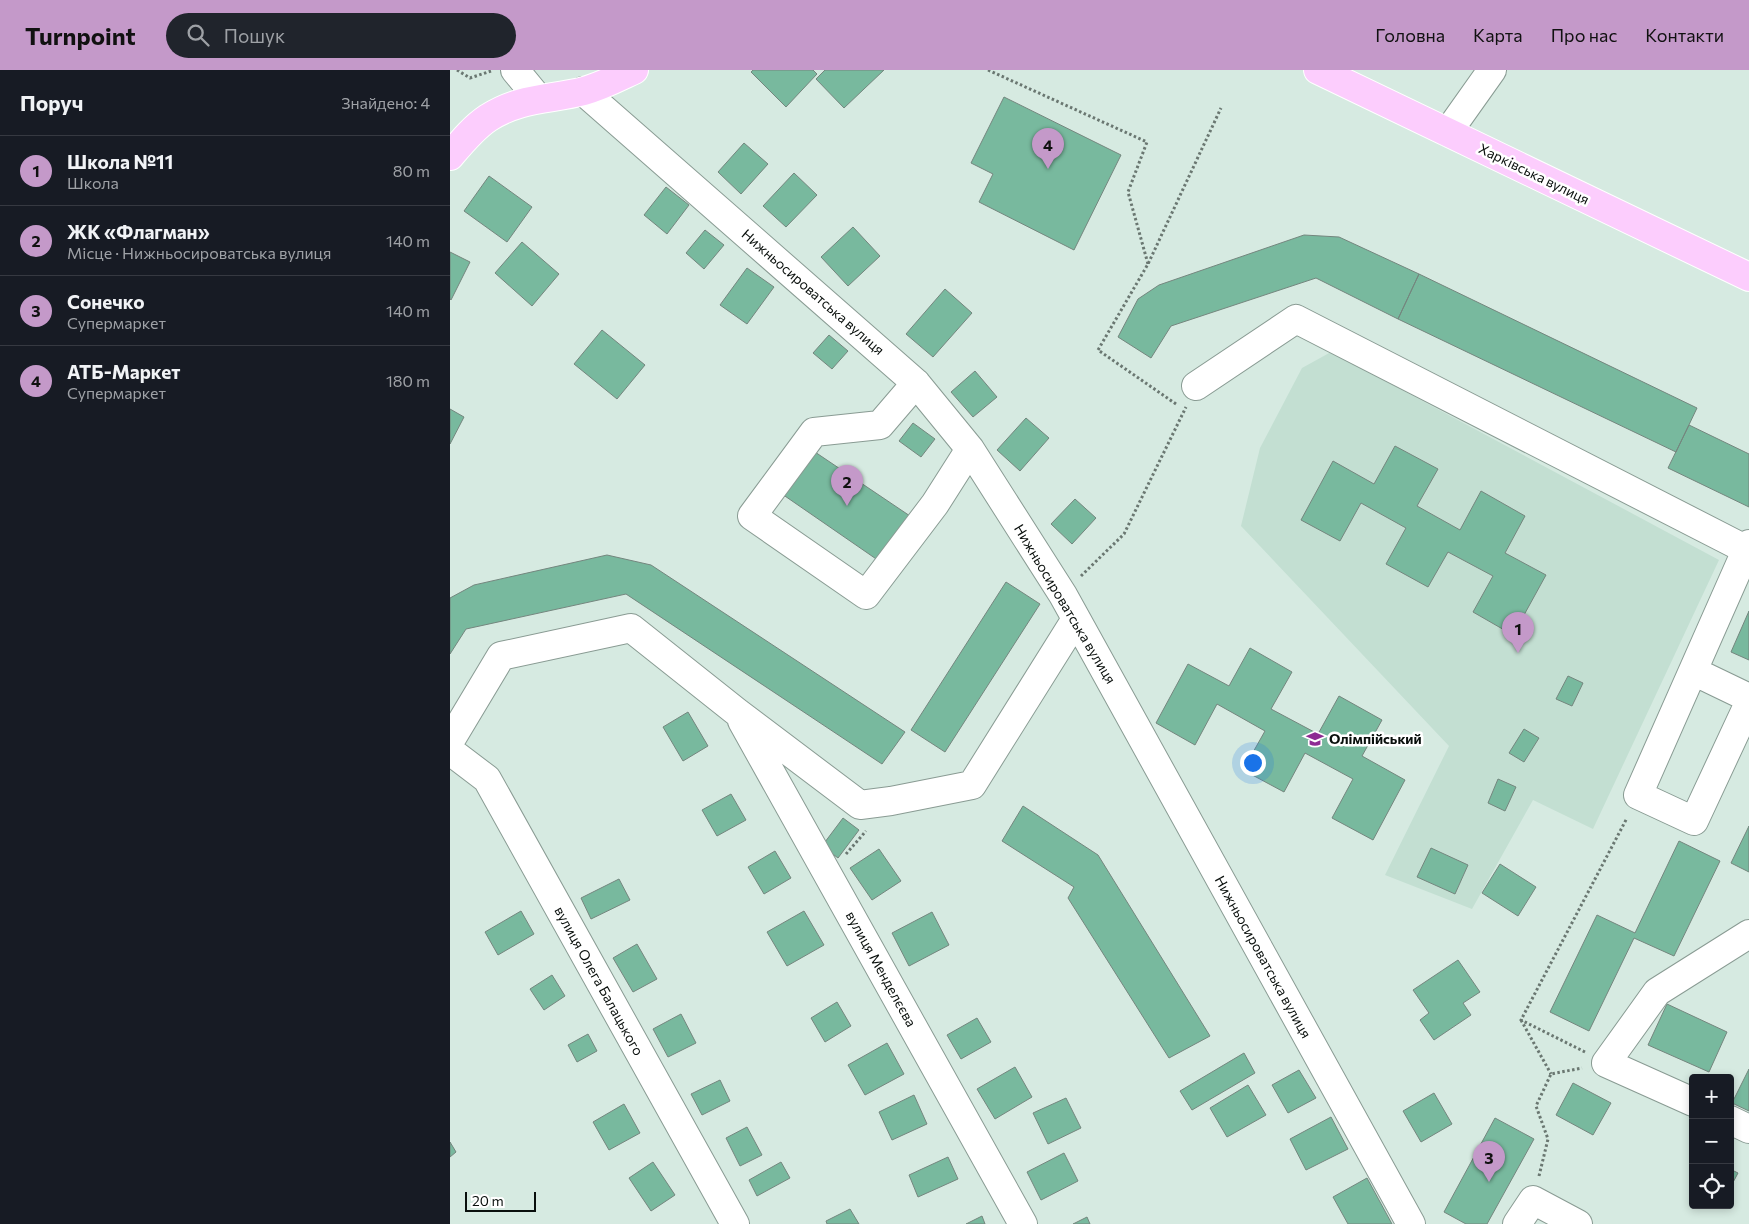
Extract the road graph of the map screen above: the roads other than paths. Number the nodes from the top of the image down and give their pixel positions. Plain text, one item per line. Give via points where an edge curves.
1 (515, 70) edge
2 (634, 70) edge
3 (1318, 70) edge
4 (1492, 70) edge
5 (583, 91) junction
6 (538, 98) junction
7 (1448, 132) junction
8 (450, 156) edge
9 (1749, 277) edge
10 (916, 383) junction
11 (1191, 398) road end
12 (970, 449) junction
13 (1748, 548) edge
14 (1076, 619) junction
15 (1693, 671) junction
16 (1749, 698) edge
17 (1749, 703) edge
18 (738, 713) junction
19 (450, 741) edge
20 (450, 751) edge
21 (1749, 934) edge
22 (1689, 1100) edge
23 (1734, 1122) edge
24 (1749, 1129) edge
25 (735, 1224) edge
26 (1024, 1224) edge
27 (1411, 1224) edge
28 (1517, 1224) edge
29 (1578, 1224) edge

1 - 6 street
2 - 5 main road via 609,83
3 - 7 main road, Харківська вулиця
4 - 7 street
5 - 6 main road
5 - 10 street, Нижньосироватська вулиця
6 - 8 main road via 487,118
7 - 9 main road, Харківська вулиця
10 - 12 street, Нижньосироватська вулиця
10 - 12 street via 880,426 814,432 752,516 866,595 935,504
11 - 13 street via 1296,319
12 - 14 street, Нижньосироватська вулиця
13 - 15 street
14 - 18 street via 972,785 860,804
14 - 27 street, Нижньосироватська вулиця
15 - 16 street
15 - 17 street via 1638,795 1694,821
18 - 19 street via 631,628 501,656
18 - 26 street, вулиця Менделєєва
20 - 25 street, вулиця Олега Балацького via 487,779
21 - 22 street via 1658,992 1606,1063
23 - 24 street
28 - 29 street via 1533,1200

